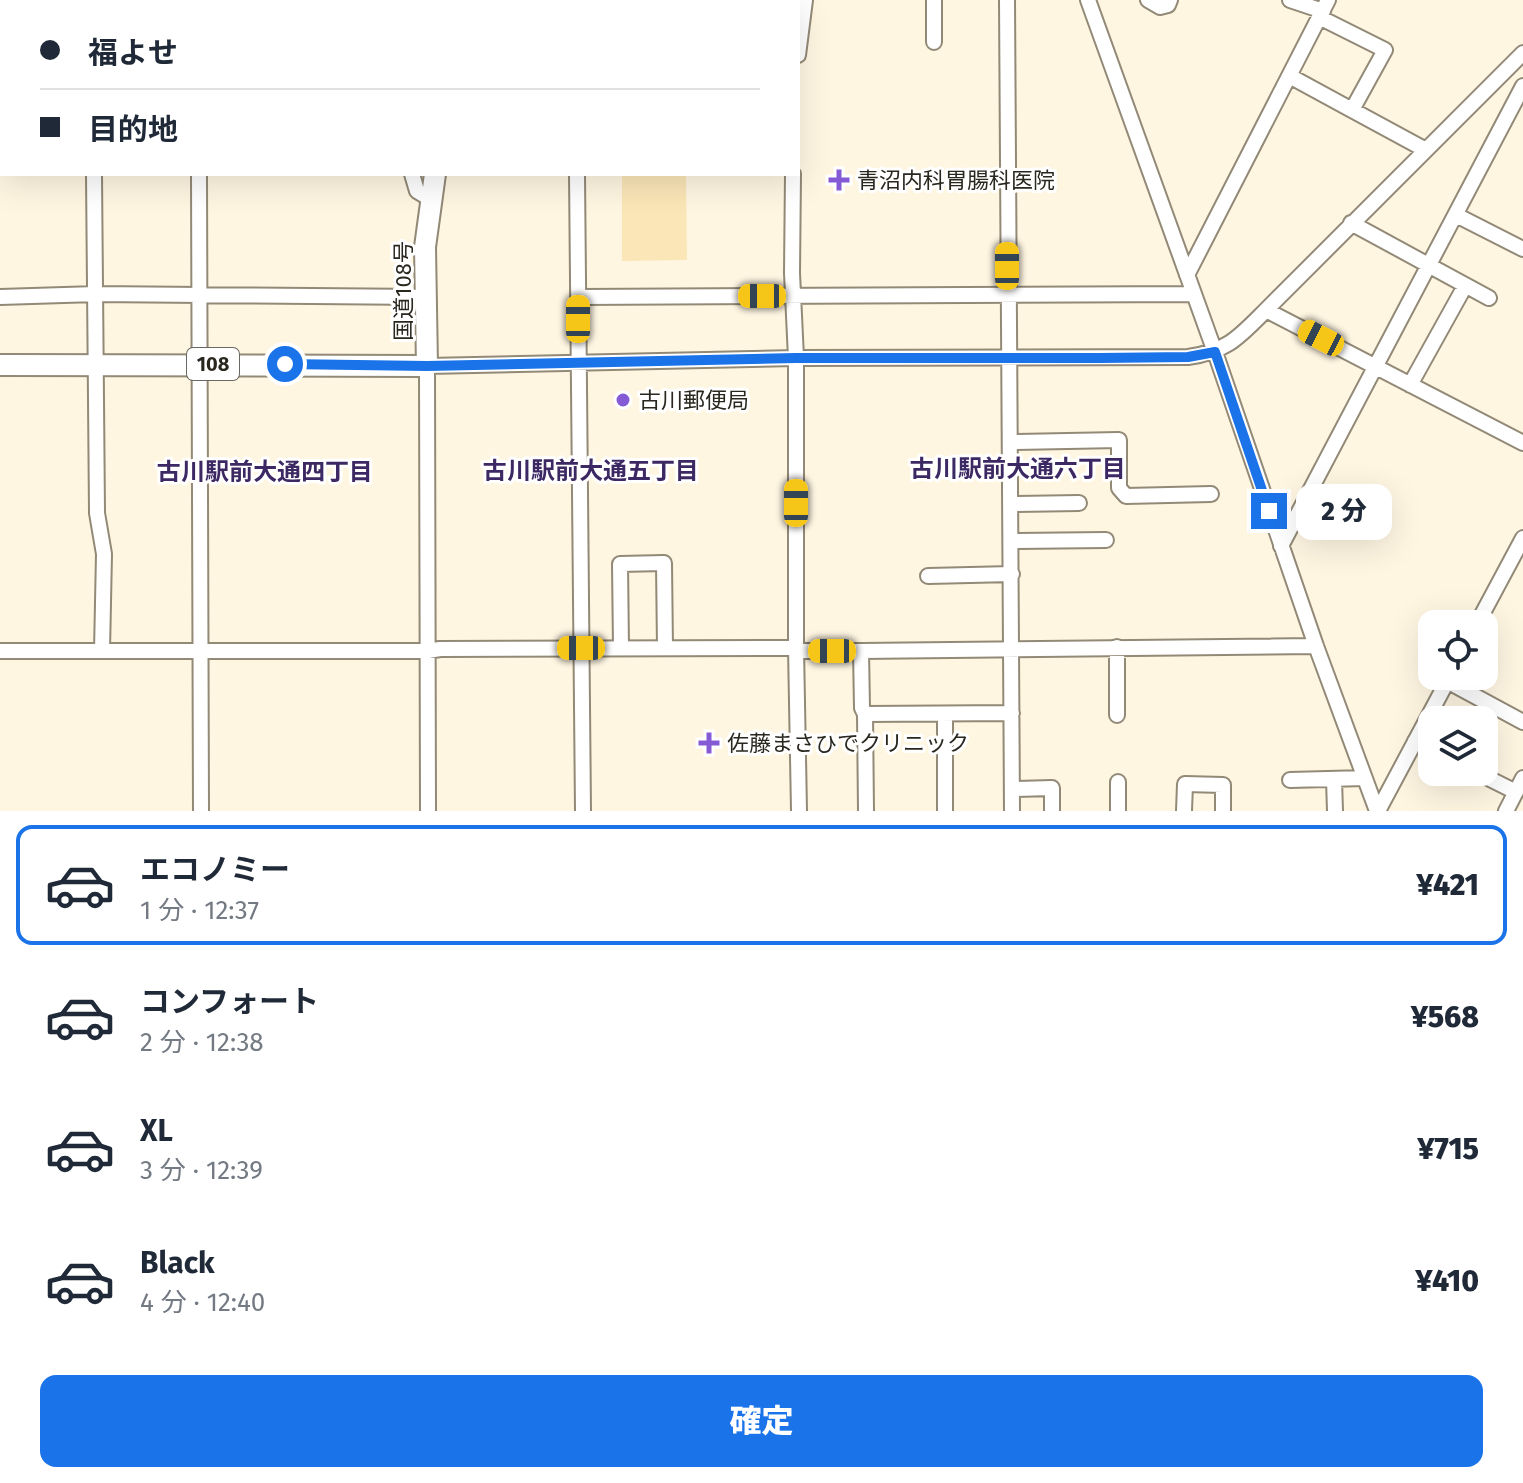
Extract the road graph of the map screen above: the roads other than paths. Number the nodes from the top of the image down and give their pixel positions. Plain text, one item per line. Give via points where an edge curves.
1 (934, 0) edge
2 (1007, 0) edge
3 (1088, 0) edge
4 (1148, 0) edge
5 (1170, 0) edge
6 (1290, 0) edge
7 (1323, 9) edge
8 (802, 10) edge
9 (800, 32) edge
10 (934, 42) dead end
11 (1523, 53) edge
12 (1295, 79) dead end
13 (1522, 90) edge
14 (1352, 110) junction
15 (1424, 149) junction
16 (94, 176) edge
17 (199, 176) edge
18 (413, 176) edge
19 (435, 176) edge
20 (577, 176) edge
21 (793, 176) edge
22 (432, 200) junction
23 (1456, 215) junction
24 (1351, 223) junction
25 (1523, 249) edge
26 (1429, 266) junction
27 (1187, 275) junction
28 (1465, 286) junction
29 (96, 294) junction
30 (1194, 294) junction
31 (1007, 295) junction
32 (793, 296) junction
33 (0, 297) edge
34 (200, 297) junction
35 (425, 297) junction
36 (578, 297) junction
37 (1489, 298) dead end
38 (1266, 310) junction
39 (1215, 352) junction
40 (796, 358) junction
41 (1011, 359) junction
42 (201, 363) junction
43 (578, 363) junction
44 (97, 364) junction
45 (0, 365) edge
46 (427, 366) junction
47 (1376, 366) junction
48 (1410, 385) junction
49 (1012, 442) junction
50 (1523, 443) edge
51 (1211, 494) dead end
52 (1079, 503) dead end
53 (1012, 504) junction
54 (1523, 538) edge
55 (1106, 540) dead end
56 (1012, 541) junction
57 (1281, 546) junction
58 (1012, 574) junction
59 (928, 576) dead end
60 (1484, 610) edge
61 (1316, 646) junction
62 (1117, 647) junction
63 (581, 648) junction
64 (621, 648) junction
65 (665, 648) junction
66 (796, 648) junction
67 (1012, 648) junction
68 (201, 650) junction
69 (0, 651) edge
70 (102, 651) junction
71 (428, 651) junction
72 (861, 651) junction
73 (1443, 690) edge
74 (1468, 690) edge
75 (1012, 713) junction
76 (865, 714) junction
77 (945, 714) junction
78 (1117, 715) dead end
79 (1523, 722) edge
80 (1415, 741) junction
81 (1418, 742) edge
82 (1365, 778) junction
83 (1523, 778) edge
84 (1334, 779) junction
85 (1290, 780) dead end
86 (1118, 782) dead end
87 (1498, 783) edge
88 (1012, 789) junction
89 (1516, 792) junction
90 (201, 811) edge
91 (428, 811) edge
92 (583, 811) edge
93 (799, 811) edge
94 (866, 811) edge
95 (945, 811) edge
96 (1012, 811) edge
97 (1052, 811) edge
98 (1118, 811) edge
99 (1184, 811) edge
100 (1223, 811) edge
101 (1335, 811) edge
102 (1378, 811) edge
103 (1506, 811) edge

1 - 10 street
2 - 31 street
3 - 27 street
4 - 5 street via 1160,7
6 - 7 street
7 - 14 street via 1385,50
7 - 27 street
8 - 9 street
11 - 15 street
12 - 14 street
13 - 23 street
14 - 15 street
15 - 24 street
16 - 29 street
17 - 34 street
18 - 22 street via 417,191
19 - 22 highway, 国道108号
20 - 36 street
21 - 32 street
22 - 35 highway, 国道108号
23 - 25 street
23 - 26 street
24 - 26 street
24 - 38 street
26 - 28 street
26 - 47 street
27 - 30 street
28 - 37 street
28 - 48 street
29 - 33 street
29 - 34 street
29 - 44 street
30 - 31 street
30 - 39 street
31 - 32 street
31 - 41 street
32 - 36 street
32 - 40 street
34 - 35 street
34 - 42 street
35 - 46 highway, 国道108号
36 - 43 street
38 - 39 street
38 - 47 street
39 - 41 street via 1188,357
39 - 57 street
40 - 41 street
40 - 43 street
40 - 66 street
41 - 49 street
42 - 44 highway, 国道108号 / 108
42 - 46 highway, 国道108号 / 108
42 - 68 street
43 - 46 street
43 - 63 street
44 - 45 highway, 国道108号 / 108
44 - 70 street
46 - 71 street
47 - 48 street
47 - 57 street
48 - 50 street
49 - 51 street via 1119,440 1119,488 1126,496
49 - 53 street
52 - 53 street
53 - 56 street
54 - 60 street
55 - 56 street
56 - 58 street
57 - 61 street
58 - 59 street
58 - 67 street
61 - 62 street
61 - 82 street
62 - 67 street
62 - 78 street
63 - 64 street
63 - 71 street
63 - 92 street
64 - 65 street
64 - 65 street via 620,564 664,563
65 - 66 street
66 - 72 street
66 - 93 street
67 - 72 street
67 - 75 street
68 - 70 street
68 - 71 street
68 - 90 street
69 - 70 street
71 - 91 street
72 - 76 street
73 - 80 street
74 - 79 street
75 - 77 street
75 - 88 street
76 - 77 street
76 - 94 street
77 - 95 street
80 - 81 street
80 - 102 street
82 - 84 street
82 - 102 street
83 - 89 street
84 - 85 street
84 - 101 street
86 - 98 street
87 - 89 street
88 - 96 street
88 - 97 street via 1052,788
89 - 103 street
99 - 100 street via 1185,784 1223,785

